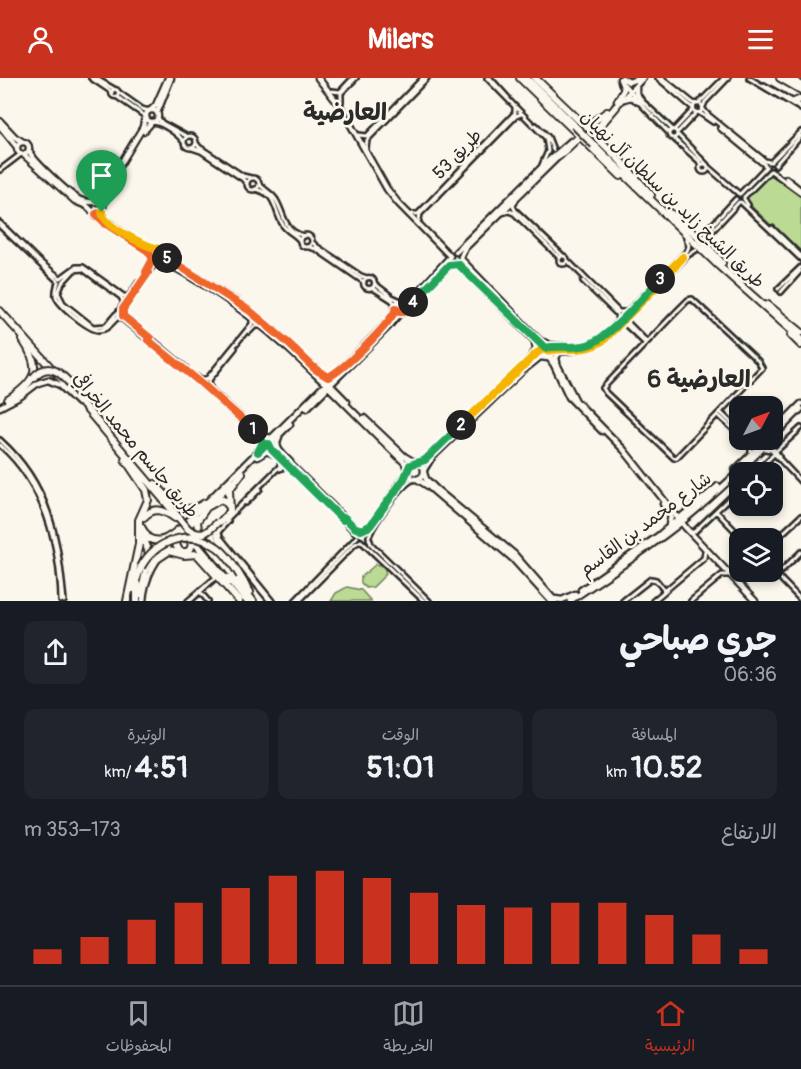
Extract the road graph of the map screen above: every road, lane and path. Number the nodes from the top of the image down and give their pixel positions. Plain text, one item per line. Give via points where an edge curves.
1 (93, 78) edge
2 (169, 78) edge
3 (320, 78) edge
4 (355, 78) edge
5 (425, 78) edge
6 (489, 78) edge
7 (520, 78) edge
8 (528, 78) edge
9 (535, 78) edge
10 (541, 78) edge
11 (620, 78) edge
12 (660, 78) edge
13 (726, 78) edge
14 (751, 78) edge
15 (640, 79) edge
16 (785, 79) edge
17 (801, 85) edge
18 (498, 89) junction
19 (630, 90) junction
20 (332, 91) junction
21 (342, 91) junction
22 (801, 91) edge
23 (556, 98) junction
24 (640, 101) junction
25 (797, 101) edge
26 (341, 102) junction
27 (616, 104) junction
28 (698, 104) junction
29 (515, 107) junction
30 (693, 108) junction
31 (703, 108) junction
32 (801, 108) edge
33 (569, 110) junction
34 (553, 112) junction
35 (606, 113) junction
36 (698, 113) junction
37 (148, 114) junction
38 (521, 114) junction
39 (515, 115) junction
40 (155, 119) junction
41 (349, 119) junction
42 (0, 121) edge
43 (577, 123) junction
44 (0, 126) edge
45 (376, 128) junction
46 (590, 129) junction
47 (540, 131) junction
48 (674, 133) junction
49 (801, 134) edge
50 (359, 135) junction
51 (137, 136) junction
52 (188, 136) junction
53 (580, 137) junction
54 (23, 142) junction
55 (184, 142) junction
56 (196, 143) junction
57 (593, 146) junction
58 (134, 148) junction
59 (192, 148) junction
60 (366, 148) junction
61 (564, 149) junction
62 (553, 150) junction
63 (22, 151) junction
64 (615, 155) junction
65 (547, 156) junction
66 (701, 165) junction
67 (770, 166) junction
68 (707, 168) junction
69 (0, 169) edge
70 (540, 169) junction
71 (377, 171) junction
72 (251, 178) junction
73 (247, 184) junction
74 (259, 184) junction
75 (255, 189) junction
76 (801, 191) edge
77 (651, 195) junction
78 (740, 198) junction
79 (398, 201) junction
80 (95, 202) junction
81 (508, 208) junction
82 (103, 209) junction
83 (91, 210) junction
84 (669, 212) junction
85 (96, 214) junction
86 (419, 216) junction
87 (672, 220) junction
88 (2, 226) edge
89 (708, 231) junction
90 (695, 233) junction
91 (304, 236) junction
92 (300, 241) junction
93 (439, 241) junction
94 (312, 242) junction
95 (16, 243) junction
96 (689, 243) junction
97 (309, 246) junction
98 (710, 247) junction
99 (25, 248) junction
100 (157, 249) junction
101 (696, 250) junction
102 (455, 252) junction
103 (166, 256) junction
104 (152, 257) junction
105 (449, 257) junction
106 (561, 257) junction
107 (681, 257) junction
108 (461, 258) junction
109 (801, 258) edge
110 (159, 262) junction
111 (566, 262) junction
112 (455, 263) junction
113 (720, 264) junction
114 (675, 267) junction
115 (801, 268) edge
116 (88, 272) junction
117 (147, 272) junction
118 (97, 276) junction
119 (367, 278) junction
120 (60, 281) junction
121 (364, 282) junction
122 (375, 282) junction
123 (371, 288) junction
124 (780, 291) dead end
125 (120, 295) junction
126 (130, 295) junction
127 (757, 300) junction
128 (403, 301) junction
129 (124, 303) junction
130 (396, 306) junction
131 (407, 308) junction
132 (628, 311) junction
133 (400, 312) junction
134 (0, 313) edge
135 (248, 314) junction
136 (620, 314) junction
137 (119, 315) junction
138 (627, 317) junction
139 (619, 323) junction
140 (522, 327) junction
141 (251, 328) junction
142 (265, 328) junction
143 (632, 329) junction
144 (530, 332) junction
145 (801, 334) edge
146 (19, 335) junction
147 (646, 342) junction
148 (801, 345) edge
149 (572, 349) junction
150 (546, 350) junction
151 (529, 362) junction
152 (343, 369) junction
153 (525, 369) junction
154 (314, 370) junction
155 (562, 376) junction
156 (196, 377) junction
157 (209, 379) junction
158 (328, 384) junction
159 (214, 391) junction
160 (337, 396) junction
161 (8, 400) junction
162 (78, 403) junction
163 (349, 403) junction
164 (309, 404) junction
165 (801, 404) edge
166 (228, 406) junction
167 (0, 407) edge
168 (801, 410) edge
169 (239, 413) junction
170 (719, 414) junction
171 (783, 421) edge
172 (729, 423) edge
173 (288, 424) junction
174 (783, 427) edge
175 (801, 428) edge
176 (104, 429) junction
177 (278, 433) junction
178 (0, 441) edge
179 (0, 445) edge
180 (268, 445) junction
181 (118, 446) junction
182 (752, 450) edge
183 (755, 450) edge
184 (761, 450) edge
185 (774, 450) edge
186 (9, 451) junction
187 (776, 454) junction
188 (257, 455) junction
189 (280, 457) junction
190 (125, 458) junction
191 (743, 462) edge
192 (744, 462) edge
193 (749, 462) edge
194 (750, 462) edge
195 (767, 462) edge
196 (416, 463) junction
197 (289, 465) junction
198 (23, 470) junction
199 (407, 470) junction
200 (276, 472) junction
201 (424, 472) junction
202 (242, 473) junction
203 (729, 477) edge
204 (416, 479) junction
205 (729, 481) edge
206 (801, 481) edge
207 (35, 482) junction
208 (722, 484) junction
209 (218, 487) junction
210 (35, 490) junction
211 (729, 499) edge
212 (708, 500) junction
213 (663, 504) junction
214 (208, 505) junction
215 (698, 506) junction
216 (672, 510) junction
217 (716, 511) junction
218 (50, 515) junction
219 (801, 516) edge
220 (177, 519) junction
221 (344, 519) junction
222 (679, 521) junction
223 (732, 528) edge
224 (52, 530) junction
225 (363, 530) junction
226 (186, 532) junction
227 (140, 533) junction
228 (783, 533) edge
229 (357, 536) junction
230 (693, 536) junction
231 (369, 537) junction
232 (661, 537) junction
233 (362, 542) junction
234 (705, 551) junction
235 (801, 552) edge
236 (629, 557) junction
237 (704, 558) junction
238 (157, 559) junction
239 (712, 559) junction
240 (143, 568) junction
241 (228, 569) junction
242 (618, 569) junction
243 (783, 569) edge
244 (724, 573) junction
245 (138, 577) junction
246 (783, 581) edge
247 (744, 590) junction
248 (665, 591) junction
249 (200, 592) junction
250 (545, 592) junction
251 (194, 595) junction
252 (571, 598) edge
253 (269, 599) edge
254 (801, 600) edge
255 (64, 601) edge
256 (128, 601) edge
257 (140, 601) edge
258 (189, 601) edge
259 (208, 601) edge
260 (239, 601) edge
261 (245, 601) edge
262 (254, 601) edge
263 (294, 601) edge
264 (299, 601) edge
265 (424, 601) edge
266 (429, 601) edge
267 (552, 601) edge
268 (623, 601) edge
269 (653, 601) edge
270 (691, 601) edge
271 (754, 601) edge

1 - 37 street
2 - 37 main road
2 - 40 main road
3 - 20 main road
3 - 41 main road
4 - 21 street
5 - 45 street
6 - 18 street
7 - 34 highway
8 - 43 highway, طريق الشيخ زايد بن سلطان آل نهيان
9 - 23 highway
10 - 23 highway
11 - 15 main road via 629,82
11 - 19 street
11 - 27 main road via 624,89
12 - 28 street
12 - 30 street
13 - 28 street
13 - 31 street
14 - 25 street
14 - 32 street
15 - 19 main road
15 - 24 main road via 635,89
16 - 17 highway
16 - 22 highway
18 - 29 street
18 - 47 street
19 - 24 street
19 - 27 main road
20 - 21 street
20 - 26 main road
21 - 26 street
23 - 33 highway
24 - 27 main road via 629,97
24 - 48 street
25 - 32 street
26 - 41 main road
27 - 35 main road
27 - 46 main road
27 - 64 highway via 597,130
28 - 30 street
28 - 31 street
29 - 38 street
29 - 39 street
30 - 36 street
30 - 48 street
31 - 36 street
31 - 67 street
33 - 35 highway via 588,123
33 - 43 highway
34 - 43 highway via 576,131 582,127
34 - 53 highway
34 - 61 highway via 572,133
35 - 46 highway
36 - 48 street
36 - 67 street
37 - 40 main road
37 - 40 main road
37 - 51 main road
38 - 39 street, طريق 53
38 - 47 street
39 - 86 street, طريق 53
40 - 52 street
40 - 55 street
40 - 58 main road
41 - 50 main road
41 - 71 main road
42 - 54 main road
43 - 46 highway
43 - 57 highway, طريق الشيخ زايد بن سلطان آل نهيان, bridge
44 - 63 main road
45 - 50 street via 367,136
45 - 60 street
46 - 53 highway
46 - 64 highway
47 - 62 street via 549,138
47 - 65 street via 547,139
48 - 66 street
48 - 68 street
49 - 67 street
50 - 60 main road
51 - 58 main road
51 - 80 main road
52 - 55 street
52 - 56 street via 194,137
53 - 57 highway
53 - 61 highway
53 - 61 main road
54 - 63 main road
54 - 63 main road via 29,145
55 - 59 street
56 - 59 street
56 - 72 street
57 - 61 highway via 581,143
57 - 64 highway via 586,140 590,135
57 - 77 highway, طريق الشيخ زايد بن سلطان آل نهيان
57 - 87 highway, طريق الشيخ زايد بن سلطان آل نهيان
58 - 82 main road via 106,194
59 - 73 street
60 - 71 main road
61 - 62 street
61 - 70 main road
61 - 81 main road
62 - 65 street
63 - 69 street
63 - 80 main road via 78,198
63 - 83 main road via 75,201
64 - 77 highway
65 - 70 street
66 - 68 street
66 - 68 street via 701,171
67 - 76 street
67 - 78 street
68 - 78 street
70 - 81 main road
71 - 79 main road
72 - 73 street
72 - 74 street
73 - 75 street
74 - 75 street
74 - 91 street via 275,198 286,225
75 - 92 street via 273,199 284,226
77 - 84 highway, طريق الشيخ زايد بن سلطان آل نهيان
78 - 89 street
78 - 109 street
79 - 86 main road
79 - 93 main road
80 - 82 main road
80 - 83 main road
81 - 102 main road
81 - 106 street
81 - 108 main road via 465,248
82 - 85 main road
82 - 100 main road via 104,219
83 - 85 main road
84 - 90 highway
84 - 113 highway, طريق الشيخ زايد بن سلطان آل نهيان
85 - 104 main road
86 - 93 main road
87 - 96 street
87 - 113 highway, طريق الشيخ زايد بن سلطان آل نهيان
88 - 95 street
88 - 99 street
89 - 90 highway
89 - 98 highway via 705,240
90 - 98 highway
91 - 92 street
91 - 94 street
92 - 97 street
93 - 102 main road
93 - 105 main road
94 - 97 street
94 - 119 street
95 - 99 street
95 - 120 street
96 - 101 street
96 - 107 street
97 - 121 street
98 - 113 highway
99 - 120 street
100 - 103 main road
100 - 104 main road
101 - 113 street
101 - 114 street
102 - 105 main road
102 - 108 main road
103 - 110 main road
103 - 154 main road via 258,318
104 - 110 main road
104 - 117 street
105 - 112 main road
105 - 128 main road via 412,298
106 - 111 street via 566,257
106 - 111 street via 560,262
107 - 114 street
107 - 132 street
108 - 112 main road
108 - 144 main road
110 - 117 street
110 - 135 main road
111 - 136 street
112 - 131 main road
112 - 140 main road
113 - 127 highway, طريق الشيخ زايد بن سلطان آل نهيان
113 - 145 highway, طريق الشيخ زايد بن سلطان آل نهيان
114 - 138 street
115 - 124 street
116 - 118 street
116 - 120 street via 76,269
116 - 125 street
117 - 126 street
117 - 137 street
118 - 120 street via 79,266
118 - 125 street
119 - 121 street
119 - 122 street
120 - 137 street via 58,296 87,324 104,328
121 - 123 street
122 - 123 street
122 - 128 street via 378,288
123 - 130 street
125 - 126 street
125 - 129 street
126 - 129 street
127 - 145 highway, طريق الشيخ زايد بن سلطان آل نهيان
127 - 148 highway
128 - 130 main road
128 - 131 main road
129 - 137 street
130 - 133 main road
130 - 152 main road via 390,320
131 - 133 main road
132 - 136 street
132 - 139 street
133 - 152 main road
134 - 146 highway, طريق جاسم محمد الخرافي
134 - 176 highway, طريق جاسم محمد الخرافي
135 - 141 street via 253,321
135 - 142 main road
136 - 139 street
137 - 156 street
138 - 139 street
138 - 143 street
139 - 143 street
139 - 149 street via 598,344
140 - 144 main road
140 - 151 main road via 537,345
141 - 142 street
141 - 157 street
142 - 154 main road
143 - 147 street
144 - 149 main road via 548,345
144 - 150 main road
146 - 161 highway via 35,368 24,388
146 - 162 highway, طريق جاسم محمد الخرافي
147 - 170 street via 691,298 749,352 762,369
147 - 170 street via 605,385 606,393 674,458
149 - 150 main road
149 - 155 main road via 556,356
150 - 151 main road
150 - 155 main road
151 - 153 street
151 - 196 street via 425,460
152 - 154 main road via 328,377
152 - 158 main road
152 - 163 main road via 335,386
153 - 155 main road via 543,356
153 - 201 street via 432,458
154 - 158 main road
154 - 164 main road via 319,386
155 - 213 main road via 575,405 618,447
155 - 216 main road via 576,401 629,456
156 - 157 street
156 - 159 street
156 - 166 street
157 - 159 street
158 - 160 main road
158 - 163 main road
158 - 164 main road
159 - 169 street
160 - 164 main road via 326,392
160 - 199 main road via 405,463
161 - 167 main road
161 - 176 highway, bridge via 24,391 40,371 53,370 79,394
162 - 167 main road via 50,380 38,383
162 - 190 highway, طريق جاسم محمد الخرافي
163 - 196 main road via 400,453
164 - 173 main road
165 - 171 main road
166 - 169 street
166 - 188 street via 261,438
168 - 174 main road, شارع محمد بن القاسم
169 - 177 street via 264,437
170 - 172 street
173 - 177 main road
173 - 180 main road
173 - 197 main road via 276,443
175 - 187 street
176 - 181 highway, طريق جاسم محمد الخرافي
177 - 180 main road
178 - 186 street
179 - 186 street
180 - 188 main road
180 - 189 street
180 - 197 street
181 - 214 highway via 181,508 192,510
181 - 220 highway, طريق جاسم محمد الخرافي
182 - 191 street
183 - 192 main road, شارع محمد بن القاسم
184 - 193 main road, شارع محمد بن القاسم
185 - 187 street
186 - 198 street
186 - 207 street
187 - 194 street via 768,448
187 - 195 street
187 - 206 street
188 - 189 main road via 267,451
188 - 202 main road
188 - 209 main road
189 - 197 street
189 - 200 street
190 - 220 highway, طريق جاسم محمد الخرافي
190 - 227 highway via 148,496 139,520
196 - 199 main road
196 - 201 main road via 423,466
197 - 200 street
197 - 221 street
198 - 207 street
198 - 210 street
199 - 204 main road
199 - 225 street via 375,520
200 - 253 street via 217,531 218,538
201 - 204 main road
201 - 250 main road via 436,489 514,554
202 - 214 main road
202 - 241 highway via 229,490 230,511 211,533
203 - 208 main road, شارع محمد بن القاسم
204 - 231 street via 399,491
204 - 250 main road via 507,553
205 - 212 main road, شارع محمد بن القاسم
207 - 218 street
208 - 212 main road
208 - 215 main road, شارع محمد بن القاسم
209 - 214 main road
209 - 214 main road
210 - 218 street
210 - 224 street
211 - 217 street
212 - 215 main road, شارع محمد بن القاسم
213 - 222 main road
213 - 232 main road via 671,520
214 - 226 main road
214 - 226 highway, bridge via 219,500 227,502 228,510 208,532
214 - 241 highway via 197,520 197,528
215 - 216 main road via 682,514
215 - 222 main road, شارع محمد بن القاسم
215 - 230 main road via 686,521
216 - 222 main road
217 - 223 street
217 - 230 street
218 - 224 street
219 - 228 street
220 - 226 highway, طريق جاسم محمد الخرافي, bridge
220 - 226 highway via 161,510 152,511 144,517 141,529 157,542
221 - 225 street
221 - 229 street
222 - 230 main road
222 - 232 main road, شارع محمد بن القاسم
224 - 255 street
224 - 255 street via 60,557
225 - 229 street
225 - 231 street
226 - 238 main road
226 - 240 main road via 156,553
226 - 261 highway, طريق جاسم محمد الخرافي
227 - 240 highway via 149,551
227 - 256 highway
229 - 233 street
229 - 263 street
230 - 232 main road via 678,528
230 - 234 main road
230 - 247 main road
231 - 233 street
231 - 266 street via 371,544
232 - 236 main road, شارع محمد بن القاسم
232 - 242 main road, شارع محمد بن القاسم
233 - 264 street via 355,544
233 - 265 street
234 - 237 street
234 - 239 main road
235 - 243 street
236 - 242 main road
236 - 252 main road, شارع محمد بن القاسم
237 - 239 street
237 - 248 street
238 - 257 main road
238 - 260 highway via 168,551 196,554
239 - 244 main road
240 - 245 highway
240 - 257 main road
240 - 262 highway, bridge via 150,554 163,544 192,538 210,543 240,576
241 - 262 highway
242 - 252 main road, شارع محمد بن القاسم
244 - 247 main road
244 - 270 street
245 - 256 highway
245 - 257 highway
246 - 254 street
247 - 271 main road
248 - 268 street via 651,579
248 - 269 street
249 - 251 street
249 - 251 street via 214,579
249 - 259 street
250 - 252 main road via 560,601
250 - 267 main road
251 - 258 street

